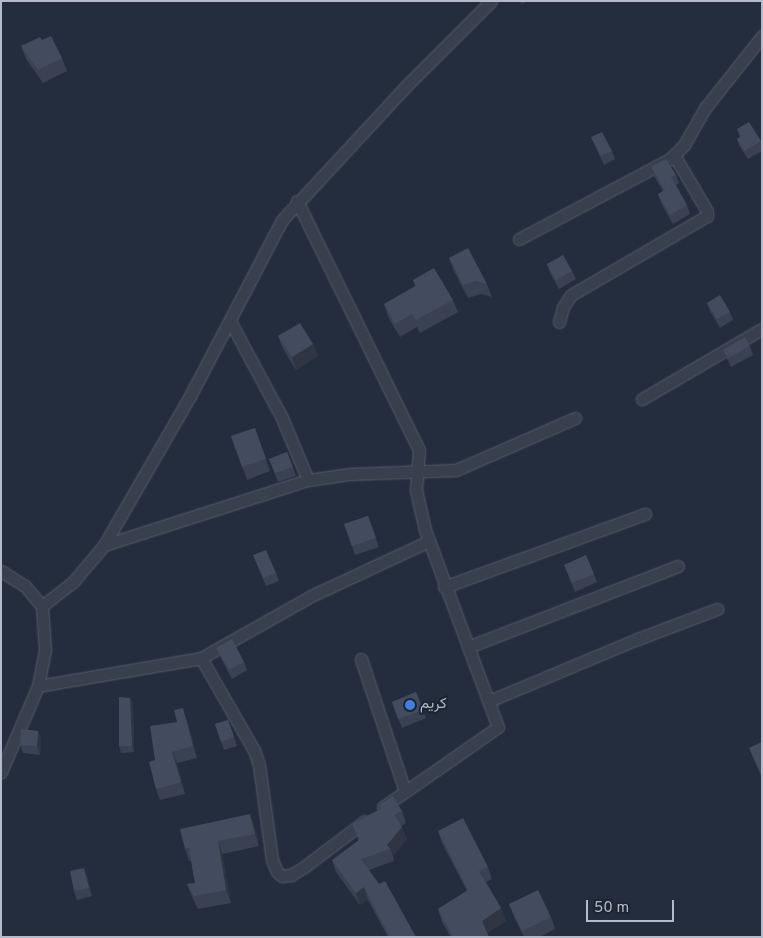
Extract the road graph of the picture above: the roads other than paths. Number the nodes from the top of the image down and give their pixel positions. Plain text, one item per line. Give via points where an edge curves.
1 (491, 1) edge
2 (762, 36) edge
3 (674, 155) junction
4 (297, 201) junction
5 (519, 239) dead end
6 (230, 321) junction
7 (559, 322) dead end
8 (762, 328) edge
9 (642, 399) dead end
10 (575, 418) dead end
11 (417, 473) junction
12 (308, 480) junction
13 (645, 514) dead end
14 (428, 541) junction
15 (104, 545) junction
16 (678, 566) dead end
17 (1, 571) edge
18 (444, 587) junction
19 (42, 606) junction
20 (717, 609) dead end
21 (468, 647) junction
22 (201, 658) junction
23 (361, 659) dead end
24 (38, 686) junction
25 (489, 702) junction
26 (1, 772) edge
27 (405, 790) junction

1 - 4 street
2 - 3 street
3 - 5 street
3 - 7 street via 707,216 571,295
4 - 6 street via 268,243
4 - 11 street via 404,415 419,450
6 - 12 street via 282,418
6 - 15 street
8 - 9 street
10 - 11 street via 472,465 456,470
11 - 12 street via 350,474
11 - 14 street via 416,490
12 - 15 street
13 - 18 street
14 - 18 street
14 - 22 street via 328,587
15 - 19 street via 73,582
16 - 21 street
17 - 19 street via 25,586
18 - 21 street
19 - 24 street via 45,650
20 - 25 street
21 - 25 street
22 - 24 street
22 - 27 street via 254,750 259,765 273,868 282,876 304,867
23 - 27 street
24 - 26 street
25 - 27 street via 498,727

